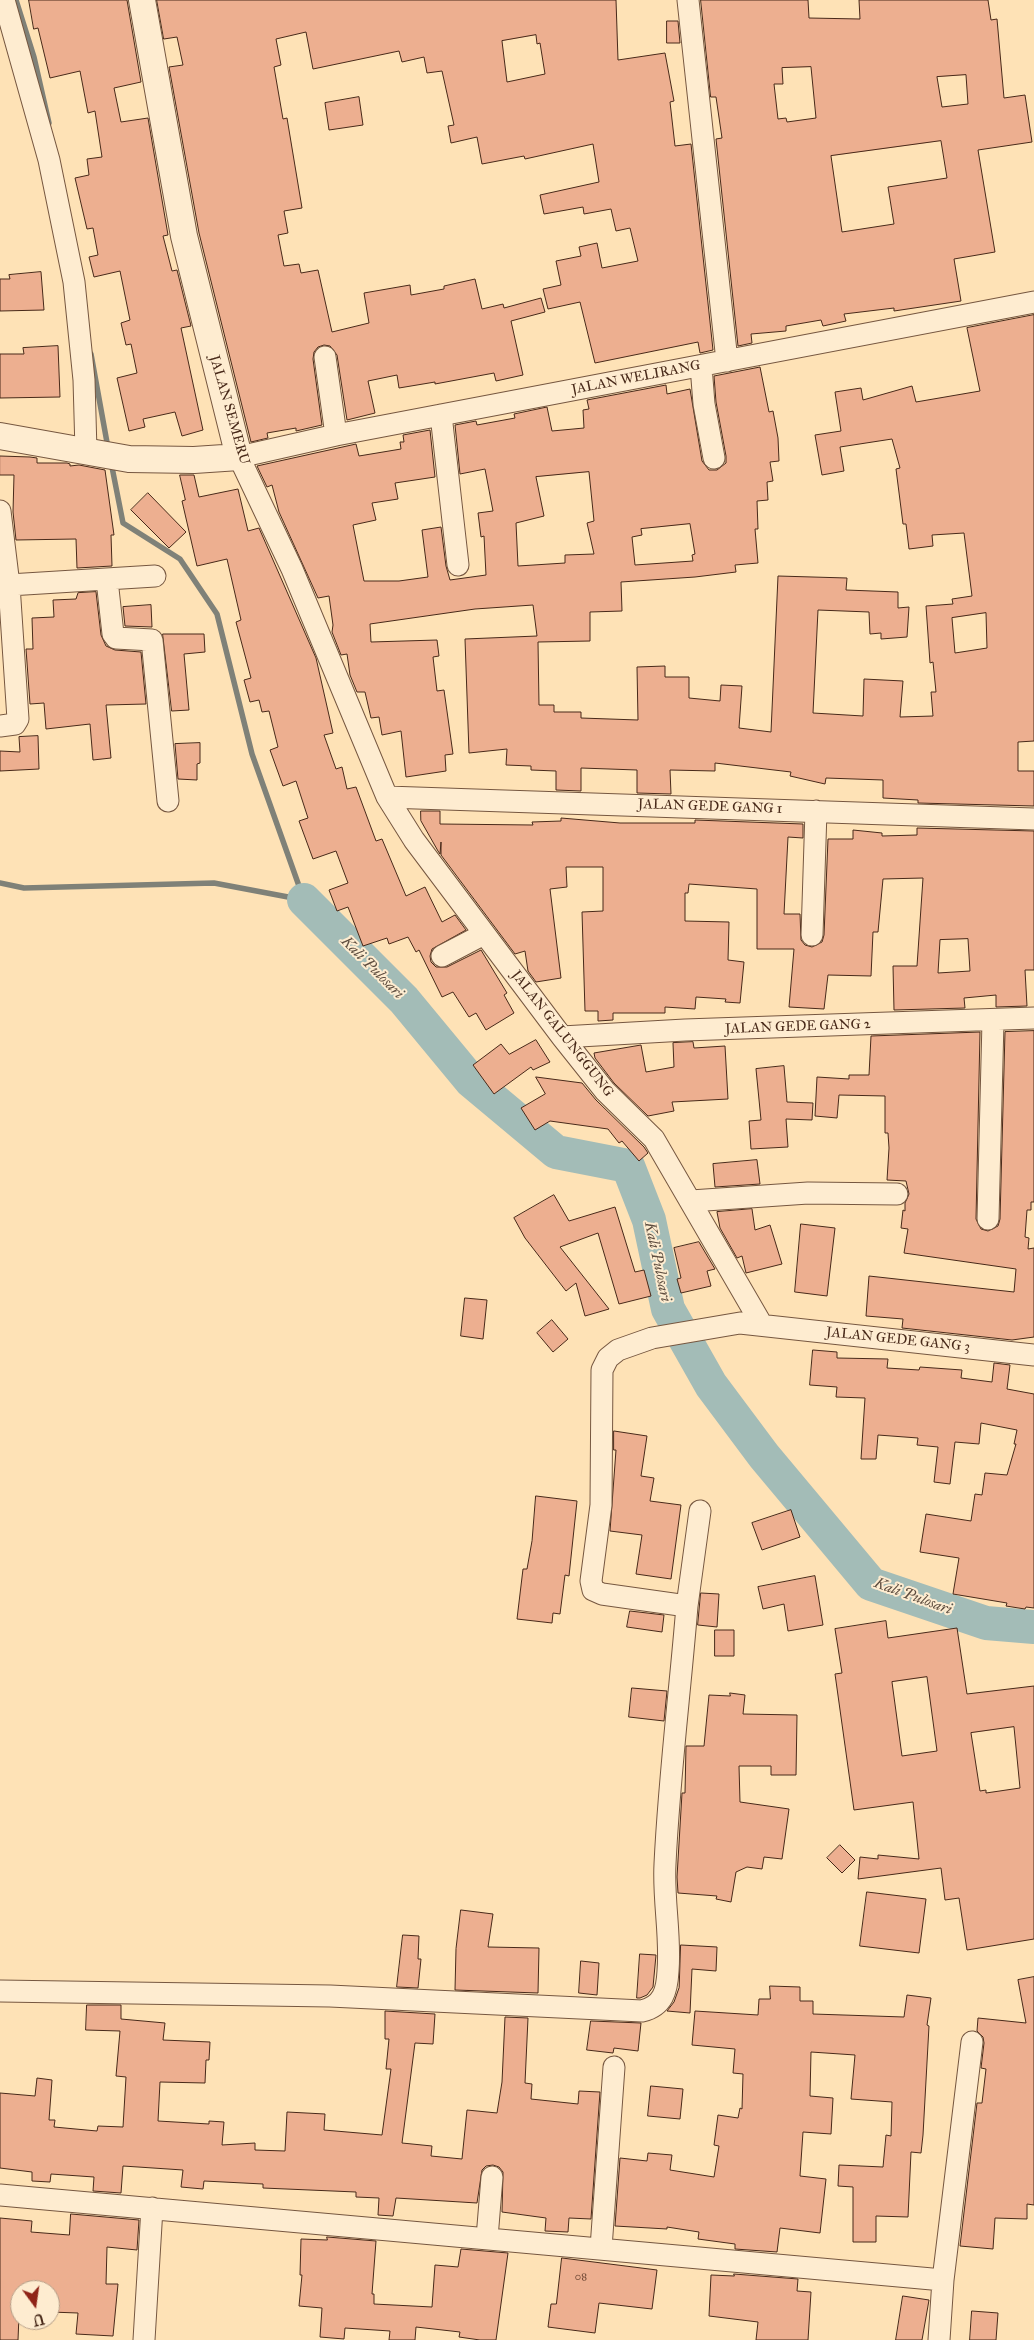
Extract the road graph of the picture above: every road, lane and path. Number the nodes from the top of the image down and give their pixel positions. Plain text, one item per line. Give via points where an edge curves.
1 (4, 0) edge
2 (142, 0) edge
3 (688, 0) edge
4 (1034, 302) edge
5 (325, 357) dead end
6 (727, 361) junction
7 (701, 366) junction
8 (441, 415) junction
9 (336, 435) junction
10 (0, 436) edge
11 (91, 452) junction
12 (240, 457) junction
13 (714, 458) dead end
14 (0, 511) edge
15 (458, 565) dead end
16 (155, 576) dead end
17 (107, 580) junction
18 (9, 585) junction
19 (0, 726) edge
20 (387, 797) junction
21 (168, 801) dead end
22 (816, 811) junction
23 (1034, 820) edge
24 (484, 934) junction
25 (812, 935) dead end
26 (442, 956) dead end
27 (1034, 1018) edge
28 (993, 1021) junction
29 (562, 1037) junction
30 (897, 1194) dead end
31 (691, 1201) junction
32 (988, 1219) dead end
33 (762, 1324) junction
34 (1034, 1355) edge
35 (700, 1511) dead end
36 (687, 1606) junction
37 (0, 1991) edge
38 (972, 2042) dead end
39 (614, 2067) dead end
40 (492, 2177) dead end
41 (0, 2195) edge
42 (152, 2208) junction
43 (486, 2238) junction
44 (601, 2248) junction
45 (944, 2280) junction
46 (144, 2340) edge
47 (938, 2340) edge

1 - 11 street via 49,160 74,282
2 - 12 street, JALAN SEMERU via 184,236
3 - 6 street
4 - 6 street, JALAN WELIRANG
5 - 9 street
6 - 7 street, JALAN WELIRANG
7 - 8 street, JALAN WELIRANG
7 - 13 street
8 - 9 street, JALAN WELIRANG
8 - 15 street
9 - 12 street, JALAN WELIRANG
10 - 11 street
11 - 12 street via 128,459
12 - 20 street, JALAN SEMERU via 292,569
14 - 18 street
16 - 17 street
17 - 18 street
17 - 21 street via 113,634 116,638 152,640
18 - 19 street via 18,718 15,724
20 - 22 street, JALAN GEDE GANG 1
20 - 24 street, JALAN GALUNGGUNG via 414,840
22 - 23 street, JALAN GEDE GANG 1
22 - 25 street
24 - 26 street
24 - 29 street, JALAN GALUNGGUNG
27 - 28 street, JALAN GEDE GANG 2
28 - 29 street, JALAN GEDE GANG 2
28 - 32 street
29 - 31 street, JALAN GALUNGGUNG via 605,1091 654,1139
30 - 31 street via 808,1193
31 - 33 street, JALAN GALUNGGUNG
33 - 34 street, JALAN GEDE GANG 3
33 - 36 street, JALAN GEDE GANG 3 via 740,1323 652,1338 613,1354 602,1370 601,1504 591,1581 593,1590
35 - 36 street
36 - 37 street via 665,1866 668,1972 663,1995 654,2008 642,2011 548,2008 330,1996
38 - 45 street
39 - 44 street
40 - 43 street
41 - 42 street
42 - 43 street
42 - 46 street
43 - 44 street
44 - 45 street
45 - 47 street

